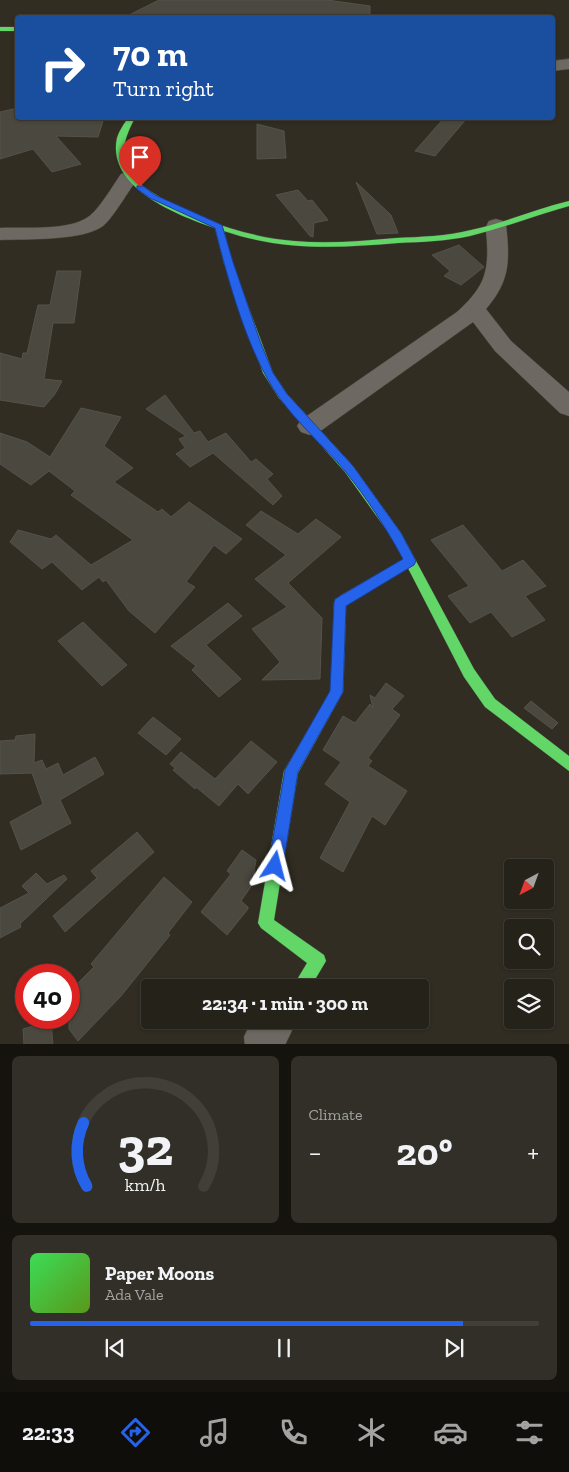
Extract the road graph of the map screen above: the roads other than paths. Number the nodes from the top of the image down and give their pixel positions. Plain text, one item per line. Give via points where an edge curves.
1 (0, 29) edge
2 (15, 29) edge
3 (569, 64) edge
4 (555, 66) edge
5 (130, 120) edge
6 (128, 178) junction
7 (569, 203) edge
8 (496, 225) junction
9 (219, 226) junction
10 (0, 234) edge
11 (474, 309) junction
12 (569, 407) edge
13 (310, 426) junction
14 (410, 561) junction
15 (569, 764) edge
16 (306, 979) edge
17 (270, 1029) edge
18 (265, 1044) edge

1 - 2 street
3 - 4 street
5 - 6 street via 121,137 119,151 120,164
6 - 9 street via 152,196
6 - 10 street via 92,225 70,230
7 - 8 street
8 - 9 street via 447,237 318,245 286,243
8 - 11 street via 499,258 495,281
9 - 13 street via 228,262 268,373 283,396
11 - 12 street via 502,346
11 - 13 street
13 - 14 street via 349,469 397,536
14 - 15 street via 469,673 490,703
14 - 16 street via 340,603 337,692 292,770 266,923 318,961
17 - 18 street via 264,1037

